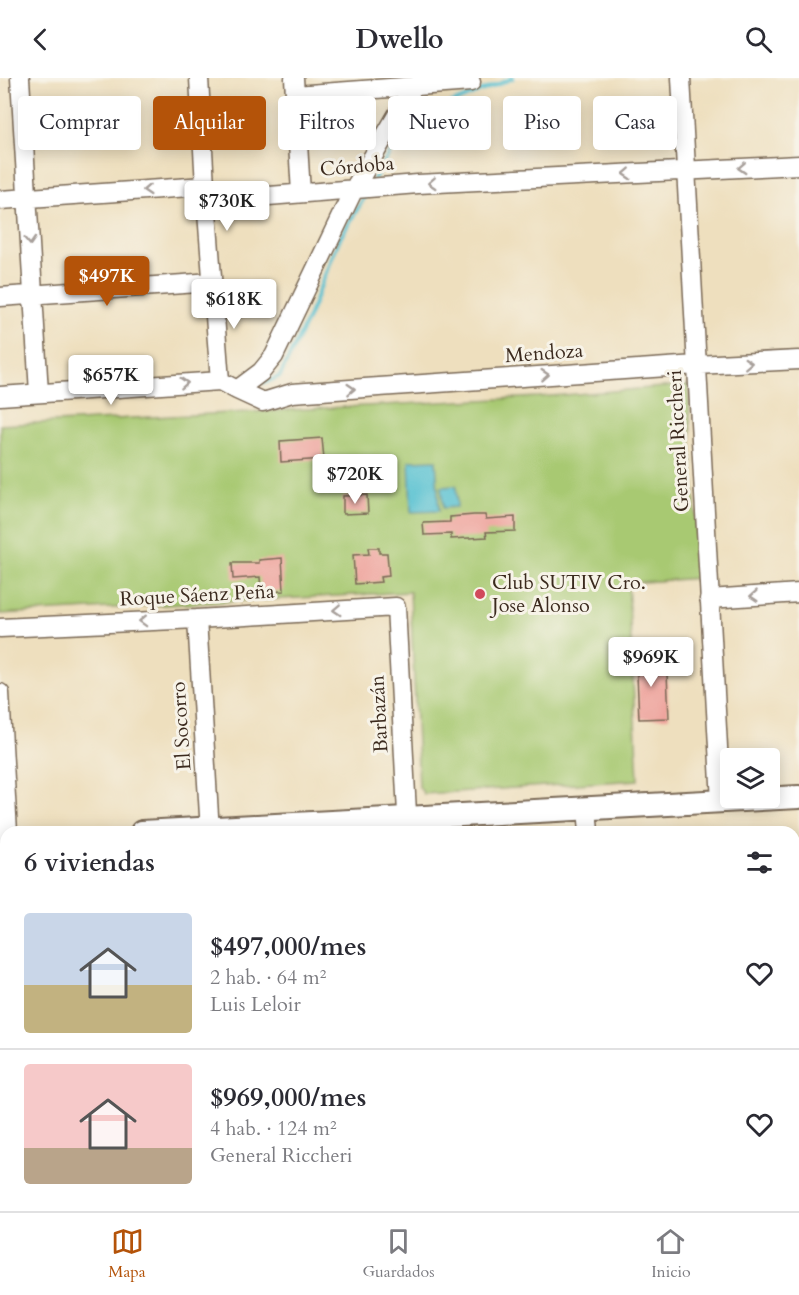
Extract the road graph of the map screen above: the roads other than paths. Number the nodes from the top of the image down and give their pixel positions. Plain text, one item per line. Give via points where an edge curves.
1 (20, 78) edge
2 (199, 78) edge
3 (681, 78) edge
4 (471, 82) dead end
5 (423, 83) edge
6 (294, 86) edge
7 (799, 165) edge
8 (686, 171) junction
9 (354, 189) junction
10 (206, 194) junction
11 (302, 194) junction
12 (27, 198) junction
13 (0, 200) edge
14 (212, 282) junction
15 (33, 295) junction
16 (0, 297) edge
17 (799, 360) edge
18 (696, 365) junction
19 (220, 381) junction
20 (237, 390) junction
21 (39, 393) junction
22 (0, 396) edge
23 (799, 593) edge
24 (709, 598) junction
25 (396, 607) joint
26 (197, 619) junction
27 (0, 628) edge
28 (0, 693) edge
29 (720, 784) edge
30 (799, 797) edge
31 (780, 798) edge
32 (720, 801) edge
33 (587, 808) junction
34 (8, 826) edge
35 (210, 826) edge
36 (407, 826) edge
37 (588, 826) edge

1 - 12 street
2 - 10 street
3 - 8 street, General Riccheri
4 - 5 street
5 - 6 street
5 - 9 street
6 - 11 street
7 -> 8 street, Córdoba
8 -> 9 street, Córdoba
8 - 18 street, General Riccheri
9 - 11 street, Córdoba
9 - 20 street via 274,356
10 - 11 street, Córdoba
10 -> 12 street, Córdoba
10 - 14 street
12 - 13 street, Córdoba
12 -> 15 street
14 - 15 street
14 - 19 street
15 - 16 street
15 - 21 street
18 -> 17 street, Mendoza
20 -> 18 street, Mendoza via 263,402 292,393
18 - 24 street, General Riccheri
19 - 20 street, Mendoza
21 -> 19 street
21 - 22 street
23 -> 24 street
24 - 29 street, General Riccheri
25 -> 26 street, Roque Sáenz Peña
25 - 36 street, Barbazán
26 -> 27 street, Roque Sáenz Peña
26 - 35 street, El Socorro
28 - 34 street
30 - 31 main road
32 - 33 main road
33 - 36 main road
33 - 37 street

